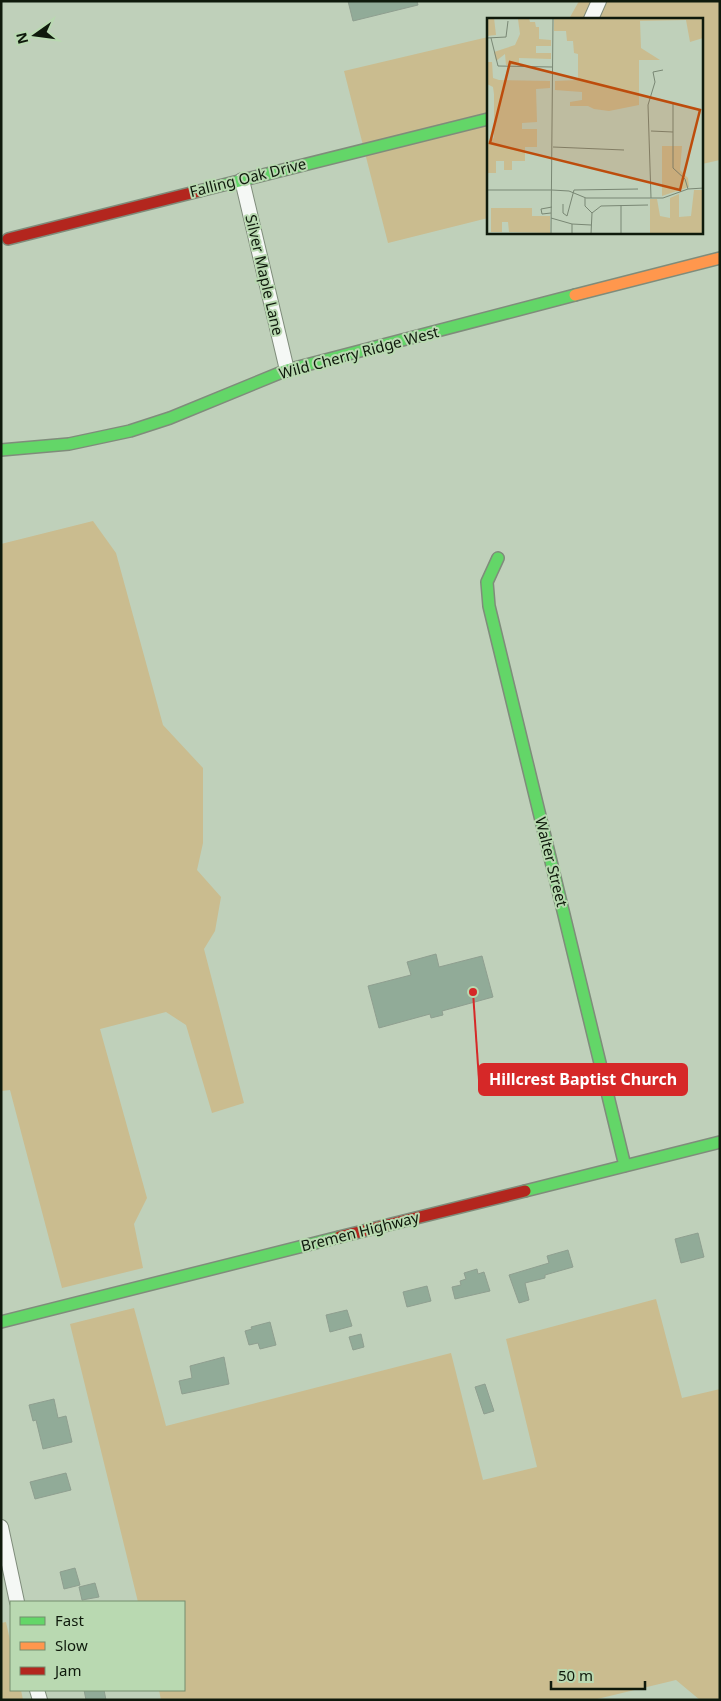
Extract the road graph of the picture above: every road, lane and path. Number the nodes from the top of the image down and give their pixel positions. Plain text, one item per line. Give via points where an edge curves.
1 (599, 1) edge
2 (591, 18) edge
3 (487, 119) edge
4 (242, 180) junction
5 (8, 239) dead end
6 (720, 258) edge
7 (287, 370) junction
8 (1, 450) edge
9 (498, 558) dead end
10 (720, 1142) edge
11 (625, 1166) junction
12 (1, 1322) edge
13 (1, 1527) edge
14 (17, 1601) edge

1 - 2 street
3 - 4 street, Falling Oak Drive
4 - 5 street, Falling Oak Drive
4 - 7 street, Silver Maple Lane
6 - 7 street, Wild Cherry Ridge West
7 - 8 street, Wild Cherry Ridge West via 130,431 69,444
9 - 11 street, Walter Street via 487,582 489,606
10 - 11 street, Bremen Highway
11 - 12 street, Bremen Highway
13 - 14 street

